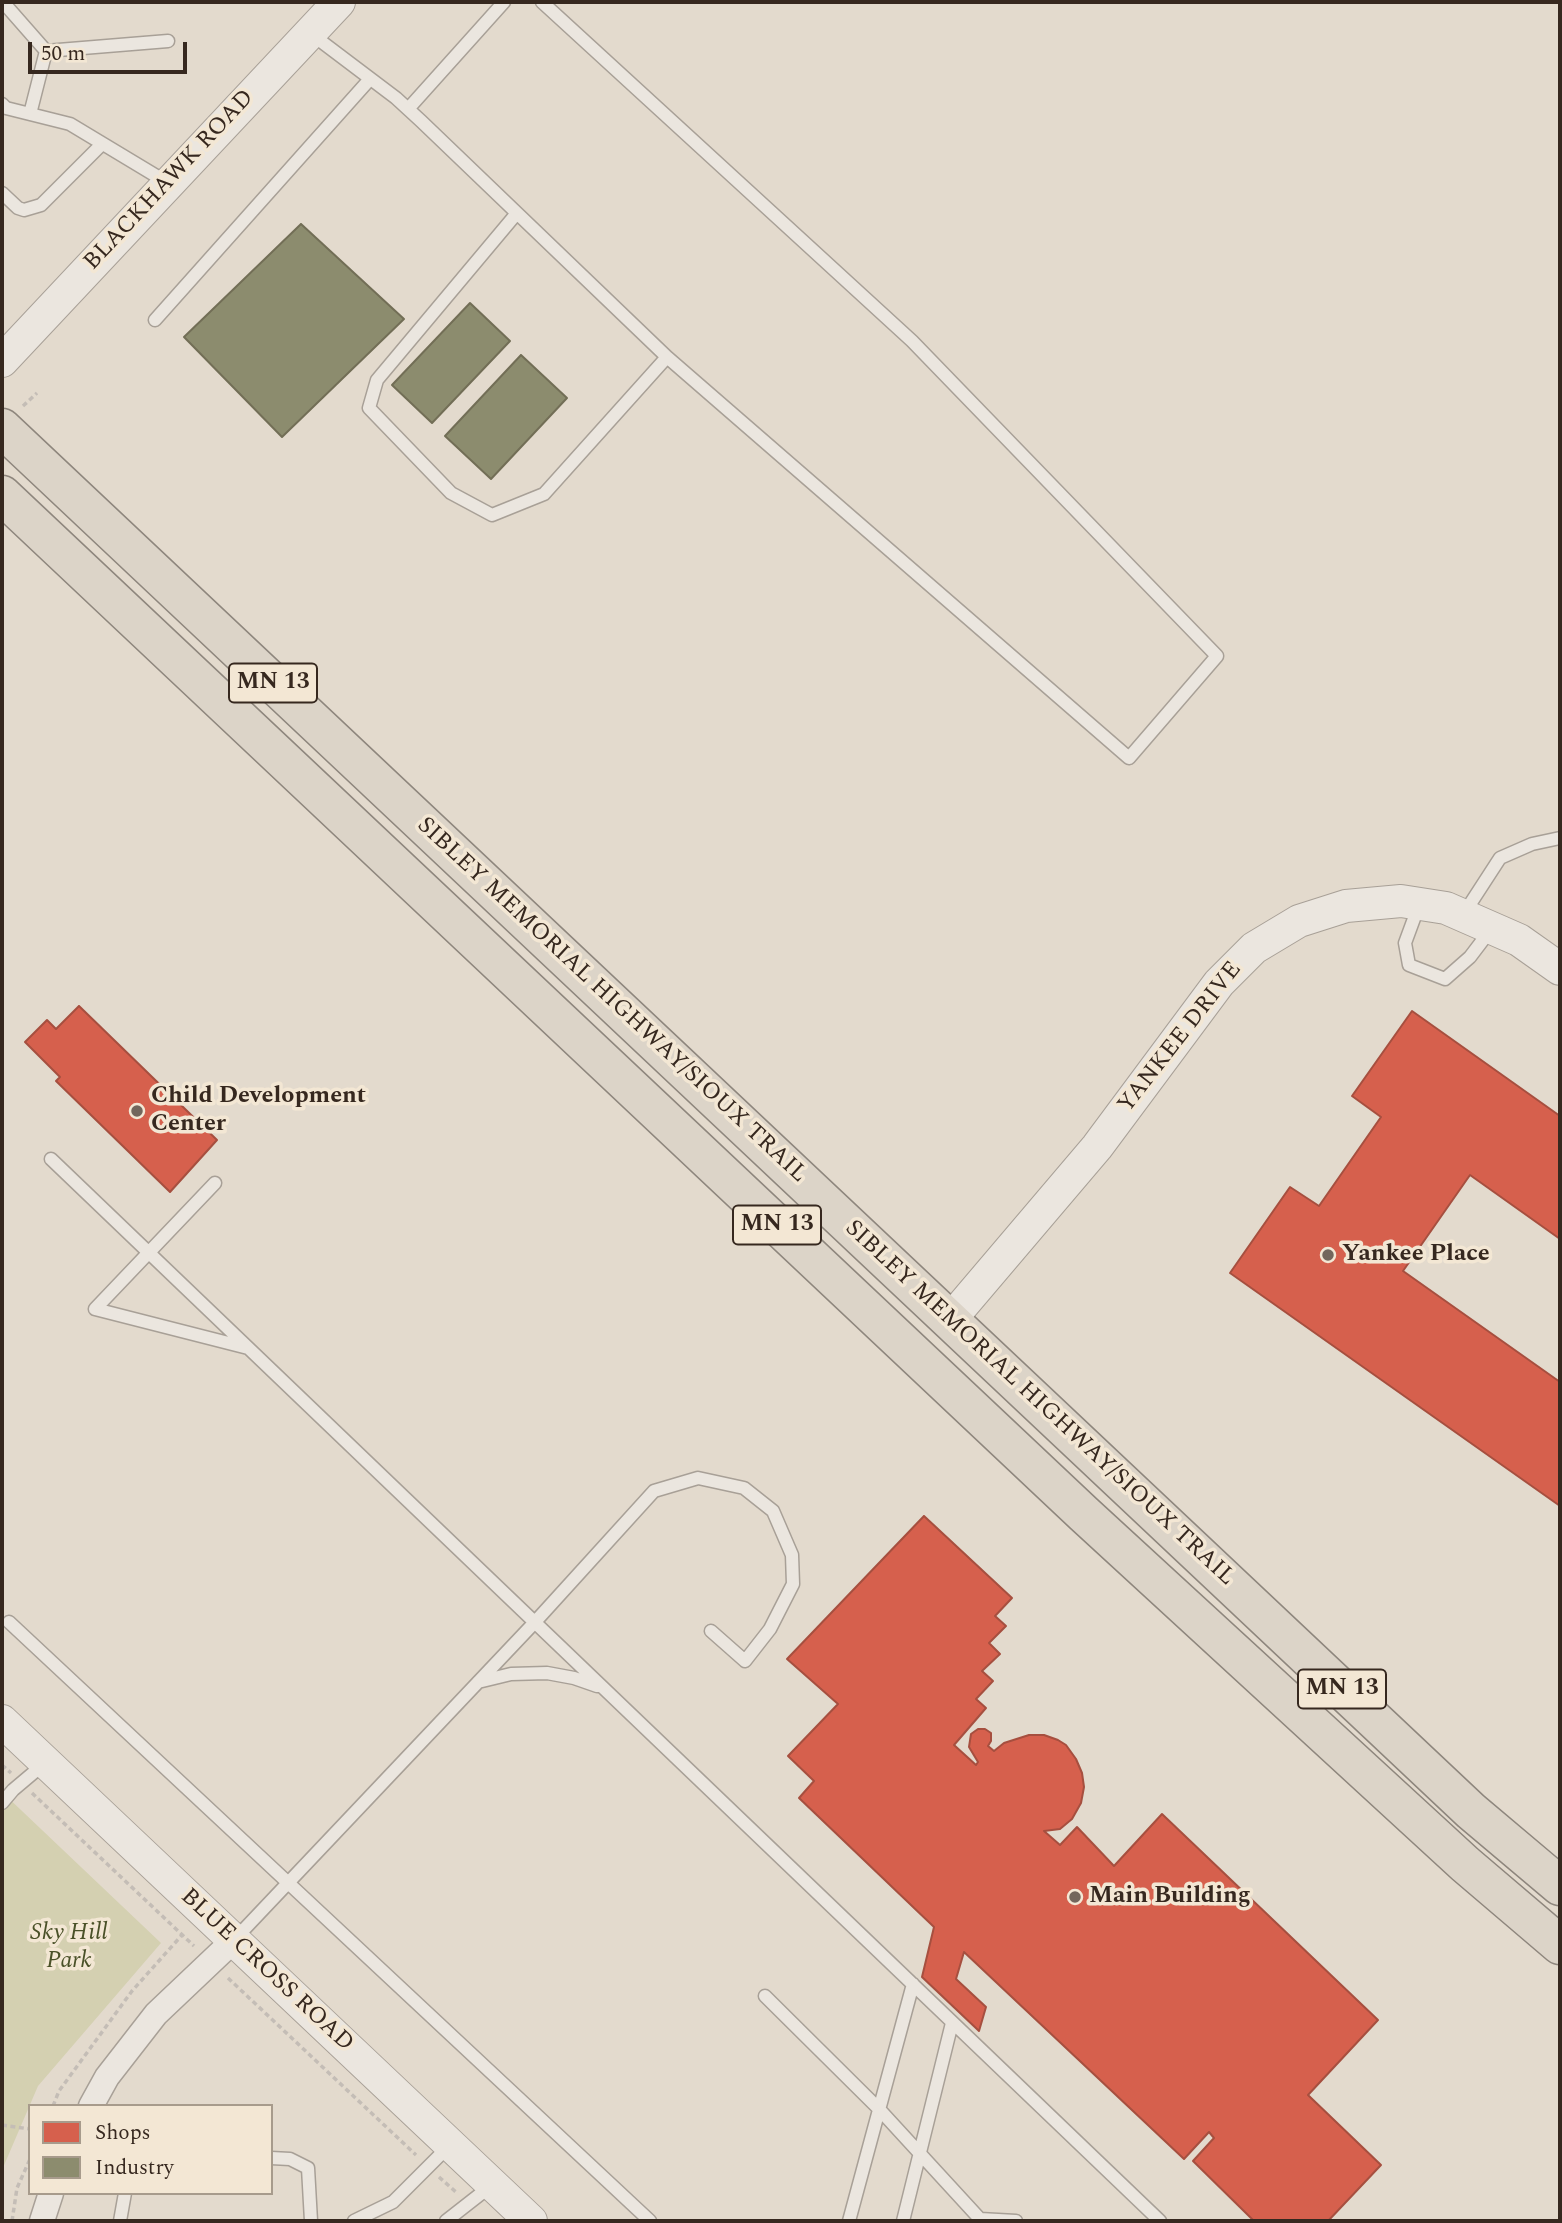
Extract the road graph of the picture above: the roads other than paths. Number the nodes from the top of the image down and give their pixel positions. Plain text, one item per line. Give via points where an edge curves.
1 (3, 2) edge
2 (340, 2) edge
3 (504, 2) edge
4 (542, 2) edge
5 (310, 33) junction
6 (168, 41) dead end
7 (46, 51) junction
8 (370, 79) junction
9 (2, 104) edge
10 (408, 109) junction
11 (30, 114) junction
12 (102, 144) junction
13 (169, 183) junction
14 (2, 193) edge
15 (517, 213) junction
16 (155, 320) dead end
17 (667, 357) junction
18 (2, 361) edge
19 (2, 428) edge
20 (2, 495) edge
21 (1560, 838) edge
22 (1419, 904) junction
23 (1463, 915) junction
24 (1492, 928) junction
25 (1560, 970) edge
26 (51, 1159) dead end
27 (215, 1183) dead end
28 (148, 1251) junction
29 (950, 1320) junction
30 (248, 1348) junction
31 (9, 1622) dead end
32 (535, 1622) junction
33 (711, 1631) dead end
34 (478, 1682) junction
35 (602, 1687) junction
36 (2, 1721) edge
37 (45, 1762) junction
38 (2, 1803) edge
39 (287, 1884) junction
40 (1560, 1886) edge
41 (1560, 1945) edge
42 (222, 1951) junction
43 (913, 1984) junction
44 (765, 1996) dead end
45 (952, 2023) junction
46 (92, 2104) edge
47 (879, 2109) junction
48 (920, 2154) junction
49 (439, 2156) junction
50 (273, 2158) edge
51 (493, 2185) junction
52 (50, 2195) edge
53 (125, 2195) edge
54 (42, 2221) edge
55 (120, 2221) edge
56 (311, 2221) edge
57 (354, 2221) edge
58 (446, 2221) edge
59 (531, 2221) edge
60 (650, 2221) edge
61 (849, 2221) edge
62 (903, 2221) edge
63 (1016, 2221) edge
64 (1160, 2221) edge

1 - 7 lane
2 - 5 street, BLACKHAWK ROAD
3 - 10 lane
4 - 17 lane via 912,341 1217,656 1129,758
5 - 8 lane
5 - 13 street, BLACKHAWK ROAD
6 - 7 lane
7 - 11 lane
8 - 10 lane
8 - 16 lane
9 - 11 lane
10 - 15 lane
11 - 12 lane via 71,124
12 - 13 lane
12 - 14 lane via 41,205 30,210 18,208
13 - 18 street, BLACKHAWK ROAD
15 - 17 lane
15 - 17 lane via 377,380 369,408 451,494 492,515 544,494
19 - 29 highway, SIBLEY MEMORIAL HIGHWAY/SIOUX TRAIL / MN 13
20 - 41 highway, SIBLEY MEMORIAL HIGHWAY/SIOUX TRAIL / MN 13 via 1084,1514 1465,1864
21 - 23 lane via 1500,858
22 - 23 street, YANKEE DRIVE
22 - 24 lane via 1405,943 1409,965 1445,979
22 - 29 street, YANKEE DRIVE via 1346,906 1299,921 1254,947 1219,983 1097,1147
23 - 24 street, YANKEE DRIVE
24 - 25 street, YANKEE DRIVE
26 - 28 lane
27 - 28 lane
28 - 30 lane
28 - 30 lane via 95,1309
29 - 40 highway, SIBLEY MEMORIAL HIGHWAY/SIOUX TRAIL / MN 13 via 1471,1811
30 - 32 lane
31 - 39 lane
32 - 33 lane via 654,1491 698,1478 744,1488 773,1511 792,1555 793,1584 770,1629 745,1661
32 - 34 lane
32 - 35 lane
34 - 35 lane via 511,1674 547,1673
34 - 39 lane
35 - 43 lane
36 - 37 street, BLUE CROSS ROAD
37 - 38 lane
37 - 42 street, BLUE CROSS ROAD
39 - 42 lane
39 - 60 lane
42 - 46 street via 156,2014
42 - 49 street, BLUE CROSS ROAD
43 - 45 lane
43 - 47 lane
44 - 47 lane
45 - 48 lane
45 - 64 lane
47 - 48 lane
47 - 61 lane
48 - 62 lane
48 - 63 lane via 981,2219
49 - 51 street, BLUE CROSS ROAD
49 - 57 lane via 393,2203
50 - 56 lane via 290,2159 308,2168
51 - 58 lane
51 - 59 street, BLUE CROSS ROAD
52 - 54 street
53 - 55 lane

